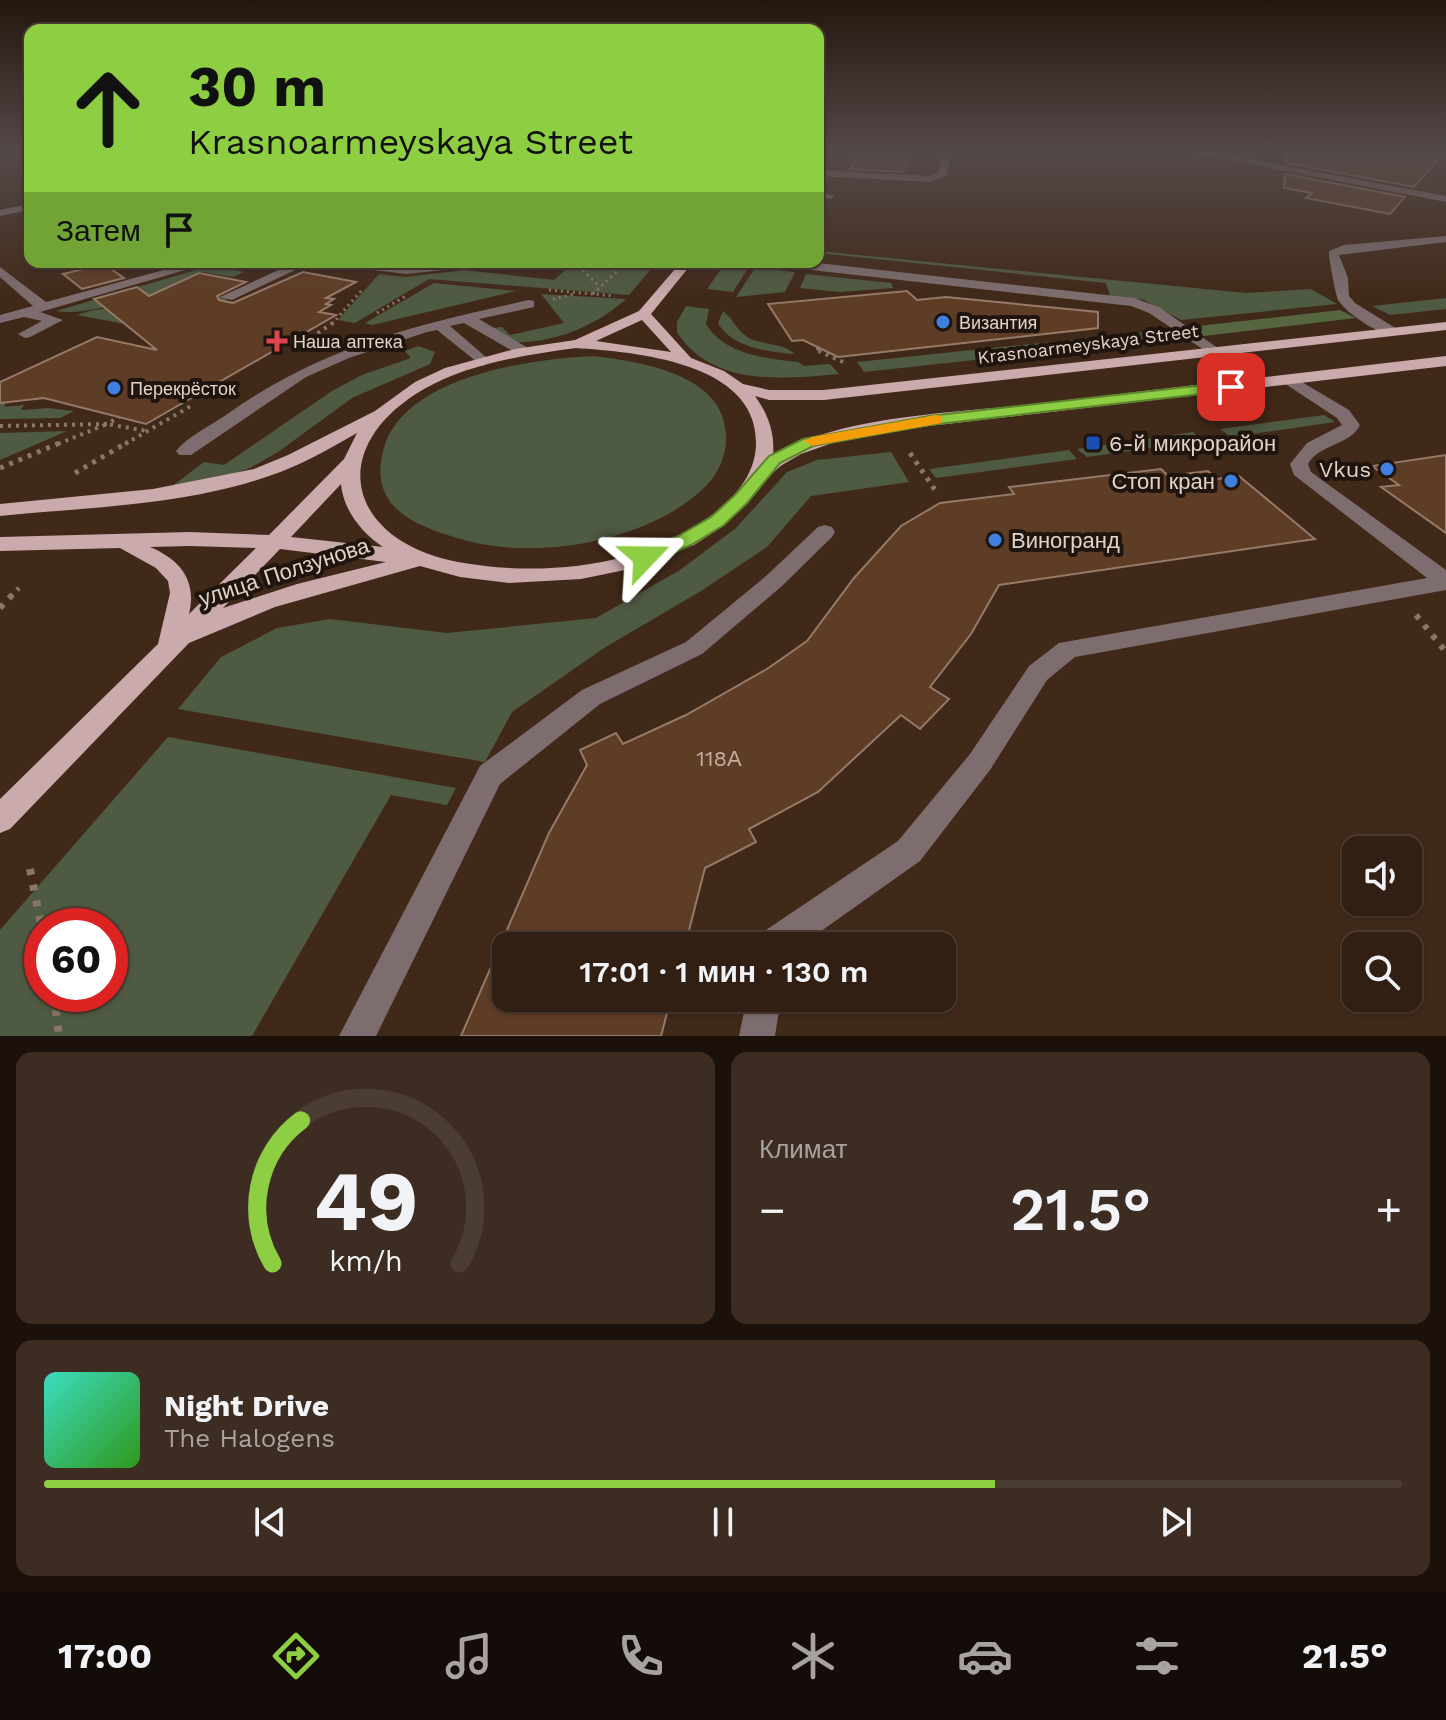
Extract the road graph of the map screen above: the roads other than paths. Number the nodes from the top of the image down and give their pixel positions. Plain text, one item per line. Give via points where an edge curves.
1 (24, 208) edge
2 (0, 213) edge
3 (1446, 239) edge
4 (824, 267) edge
5 (184, 268) edge
6 (292, 268) edge
7 (380, 268) edge
8 (425, 268) edge
9 (682, 268) edge
10 (0, 271) edge
11 (227, 297) dead end
12 (529, 304) dead end
13 (42, 306) junction
14 (21, 312) junction
15 (644, 314) junction
16 (466, 318) junction
17 (0, 319) edge
18 (440, 325) junction
19 (1446, 326) edge
20 (1392, 332) junction
21 (25, 334) dead end
22 (576, 344) junction
23 (523, 351) junction
24 (1215, 351) junction
25 (686, 359) junction
26 (482, 361) junction
27 (1446, 361) edge
28 (1290, 380) junction
29 (735, 387) junction
30 (383, 412) junction
31 (185, 451) dead end
32 (351, 462) junction
33 (758, 476) junction
34 (0, 510) edge
35 (825, 532) dead end
36 (276, 542) junction
37 (122, 543) junction
38 (0, 544) edge
39 (421, 559) junction
40 (1446, 582) edge
41 (168, 647) junction
42 (0, 819) edge
43 (792, 932) edge
44 (764, 1012) edge
45 (763, 1035) edge
46 (357, 1036) edge

1 - 2 street
3 - 20 street via 1333,254 1342,296
4 - 24 street via 1134,302
5 - 13 street
6 - 11 street
7 - 8 street
9 - 15 main road
10 - 13 street
12 - 16 street
13 - 14 street
14 - 17 street
14 - 21 street via 56,320
15 - 22 main road
15 - 25 main road
16 - 18 street
16 - 23 street
18 - 26 street
18 - 31 street via 318,366
19 - 20 main road, Krasnoarmeyskaya Street
20 - 24 main road, Krasnoarmeyskaya Street
22 - 23 main road
22 - 25 main road via 621,346
23 - 26 main road
24 - 29 main road, Krasnoarmeyskaya Street via 824,395 769,395
25 - 29 main road
26 - 30 main road via 422,385
27 - 28 main road
28 - 33 main road via 856,432 808,442 774,460
28 - 40 street via 1343,414 1351,425 1302,455 1303,475
29 - 33 main road via 764,426 766,451
30 - 32 main road, улица Ползунова via 360,440
30 - 34 main road via 298,459 244,478
32 - 36 main road, улица Ползунова
32 - 39 main road via 349,484 369,525
33 - 39 main road via 717,521 684,541 600,569 505,576
35 - 46 street via 694,648 591,697 490,775
36 - 37 main road
36 - 39 main road
36 - 41 main road, улица Ползунова
37 - 38 main road
37 - 41 main road, улица Ползунова via 160,558 181,584 183,599
39 - 41 main road, улица Ползунова via 234,614
40 - 43 street via 1068,649 1038,673 980,762 909,851
41 - 42 main road, улица Ползунова
44 - 45 street

